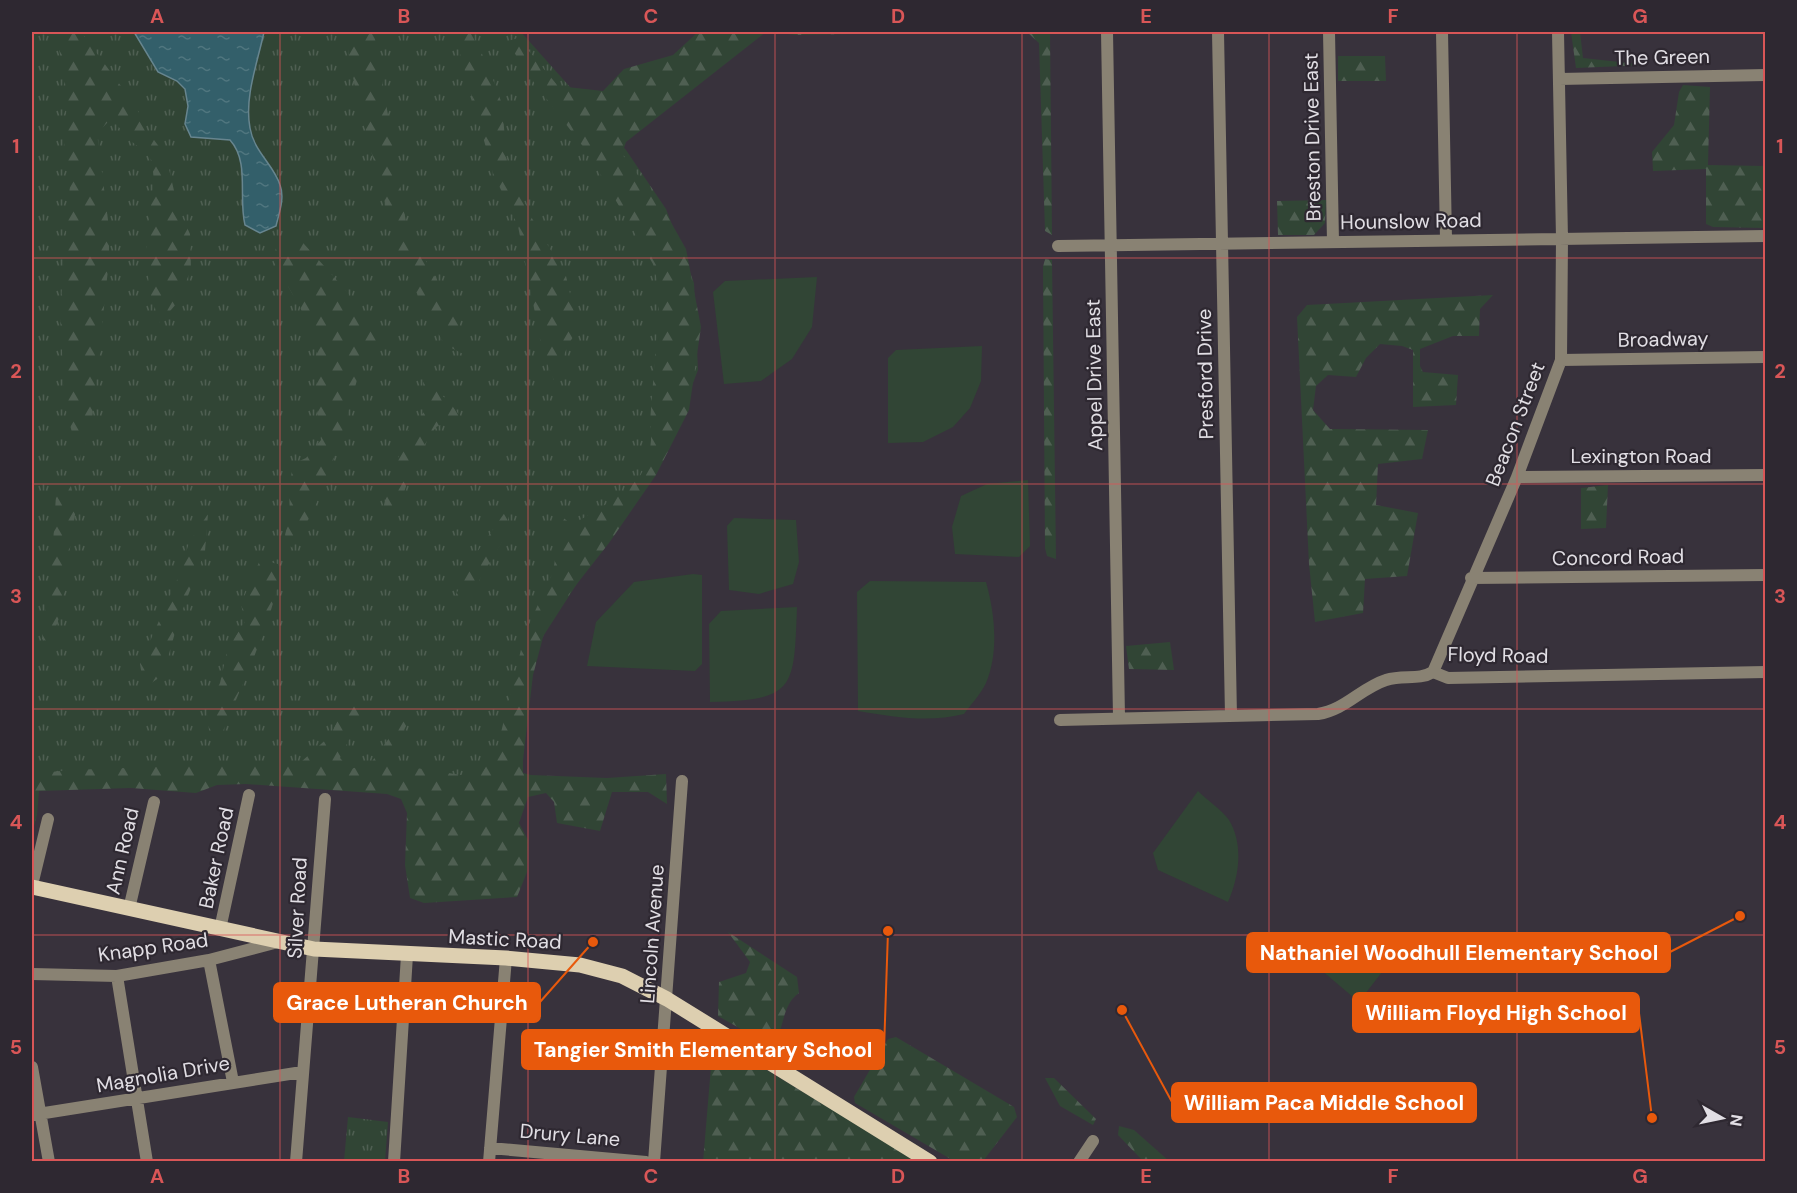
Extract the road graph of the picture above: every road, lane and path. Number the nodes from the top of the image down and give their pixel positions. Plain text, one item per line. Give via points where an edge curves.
1 (1107, 32) edge
2 (1218, 32) edge
3 (1329, 32) edge
4 (1442, 32) edge
5 (1558, 32) edge
6 (1766, 75) edge
7 (1559, 79) junction
8 (1766, 236) edge
9 (1446, 239) junction
10 (1562, 239) junction
11 (1333, 242) junction
12 (1222, 245) junction
13 (1058, 246) dead end
14 (1111, 247) junction
15 (1766, 357) edge
16 (1561, 360) junction
17 (1766, 475) edge
18 (1517, 477) junction
19 (1766, 575) edge
20 (1471, 578) junction
21 (1433, 672) junction
22 (1766, 672) edge
23 (1231, 716) junction
24 (1119, 717) junction
25 (1060, 720) dead end
26 (682, 781) dead end
27 (249, 795) dead end
28 (325, 799) dead end
29 (154, 802) dead end
30 (48, 819) dead end
31 (32, 886) edge
32 (129, 909) junction
33 (220, 929) junction
34 (278, 942) junction
35 (314, 949) junction
36 (407, 955) junction
37 (506, 958) junction
38 (209, 960) junction
39 (32, 974) edge
40 (117, 976) junction
41 (667, 999) junction
42 (32, 1067) edge
43 (302, 1072) junction
44 (233, 1082) junction
45 (137, 1100) junction
46 (37, 1114) edge
47 (1093, 1141) dead end
48 (490, 1148) junction
49 (49, 1161) edge
50 (147, 1161) edge
51 (296, 1161) edge
52 (394, 1161) edge
53 (489, 1161) edge
54 (646, 1161) edge
55 (654, 1161) edge
56 (930, 1161) edge
57 (1079, 1161) edge

1 - 14 street, Appel Drive East
2 - 12 street, Presford Drive
3 - 11 street, Breston Drive East
4 - 9 street
5 - 7 street, Beacon Street
6 - 7 street, The Green
7 - 10 street, Beacon Street
8 - 10 street, Hounslow Road
9 - 10 street, Hounslow Road
9 - 11 street, Hounslow Road
10 - 16 street, Beacon Street
11 - 12 street, Hounslow Road
12 - 14 street, Hounslow Road
12 - 23 street, Presford Drive
13 - 14 street, Hounslow Road
14 - 24 street, Appel Drive East
15 - 16 street, Broadway
16 - 18 street, Beacon Street
17 - 18 street, Lexington Road
18 - 20 street, Beacon Street
19 - 20 street, Concord Road
20 - 21 street, Beacon Street
21 - 22 street, Floyd Road via 1448,678
21 - 23 street, Floyd Road via 1424,677 1386,680 1332,712
23 - 24 street, Floyd Road
24 - 25 street, Floyd Road
26 - 41 street, Lincoln Avenue
27 - 33 street, Baker Road
28 - 35 street, Silver Road
29 - 32 street, Ann Road
30 - 31 street
31 - 32 main road, Mastic Road
32 - 33 main road, Mastic Road
33 - 34 main road, Mastic Road
34 - 35 main road, Mastic Road
34 - 38 street, Knapp Road
35 - 36 main road, Mastic Road
35 - 43 street, Silver Road
36 - 37 main road, Mastic Road
36 - 52 street
37 - 41 main road, Mastic Road via 603,970
37 - 48 street
38 - 40 street, Knapp Road
38 - 44 street
39 - 40 street, Knapp Road
40 - 45 street
41 - 55 street, Lincoln Avenue
41 - 56 main road, Mastic Road
42 - 46 street
43 - 44 street, Magnolia Drive
43 - 51 street, Silver Road
44 - 45 street, Magnolia Drive
45 - 46 street, Magnolia Drive
45 - 50 street
46 - 49 street
47 - 57 street
48 - 53 street
48 - 54 street, Drury Lane

